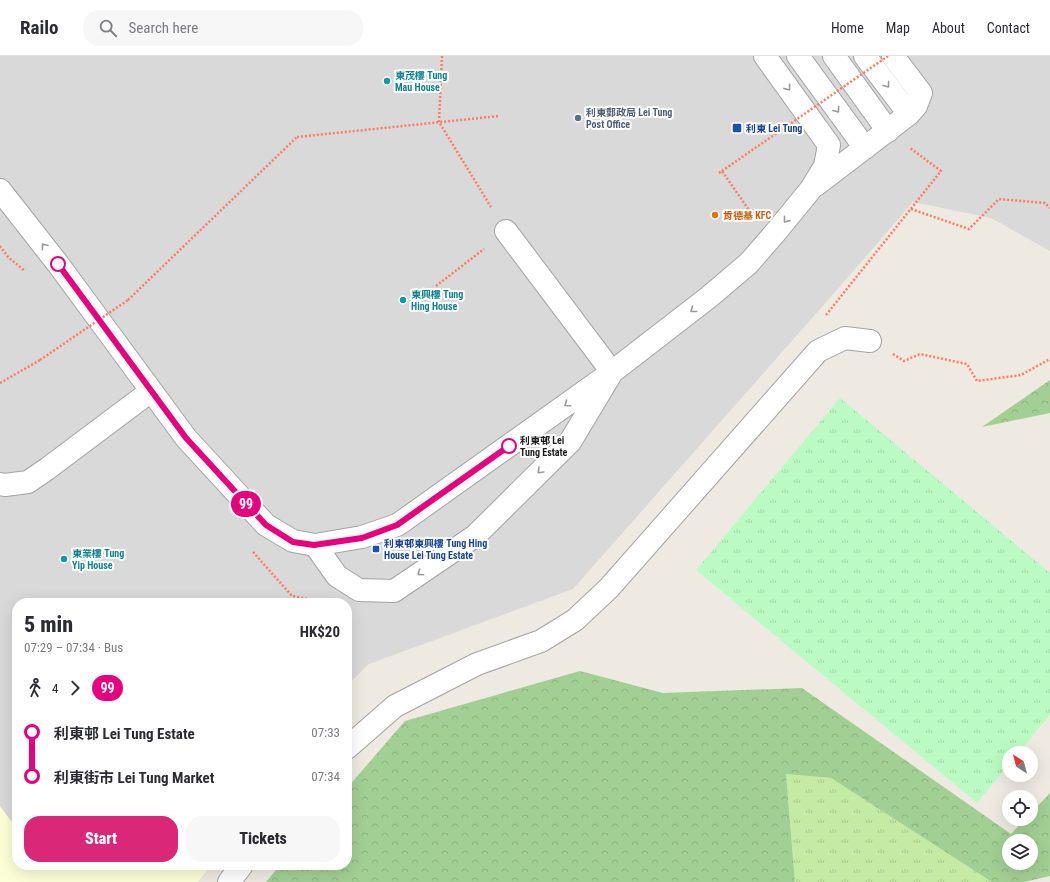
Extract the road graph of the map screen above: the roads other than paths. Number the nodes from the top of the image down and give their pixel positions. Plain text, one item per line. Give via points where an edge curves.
1 (765, 56) edge
2 (798, 56) edge
3 (834, 56) edge
4 (865, 56) edge
5 (892, 56) edge
6 (909, 114) junction
7 (888, 131) junction
8 (865, 148) junction
9 (810, 189) junction
10 (0, 190) edge
11 (506, 231) road end
12 (870, 341) road end
13 (612, 372) junction
14 (151, 390) junction
15 (0, 484) edge
16 (314, 545) junction
17 (352, 744) edge
18 (238, 870) edge
19 (229, 882) edge

1 -> 9 street via 830,145 825,166
2 -> 8 street
3 - 7 street
4 -> 6 street
5 - 6 street via 921,93 916,106
6 - 7 street
7 - 8 street
8 - 9 street
9 -> 13 street via 749,263
14 -> 10 street
11 - 13 street
12 - 17 street via 845,338 818,351 609,588 575,620 541,641 477,664 395,706
13 -> 16 street via 397,525 362,538
13 -> 16 street via 570,442 475,536 394,591 359,590 337,576
14 - 15 street via 28,482
14 - 16 street via 186,438 266,525 293,542
18 - 19 street

